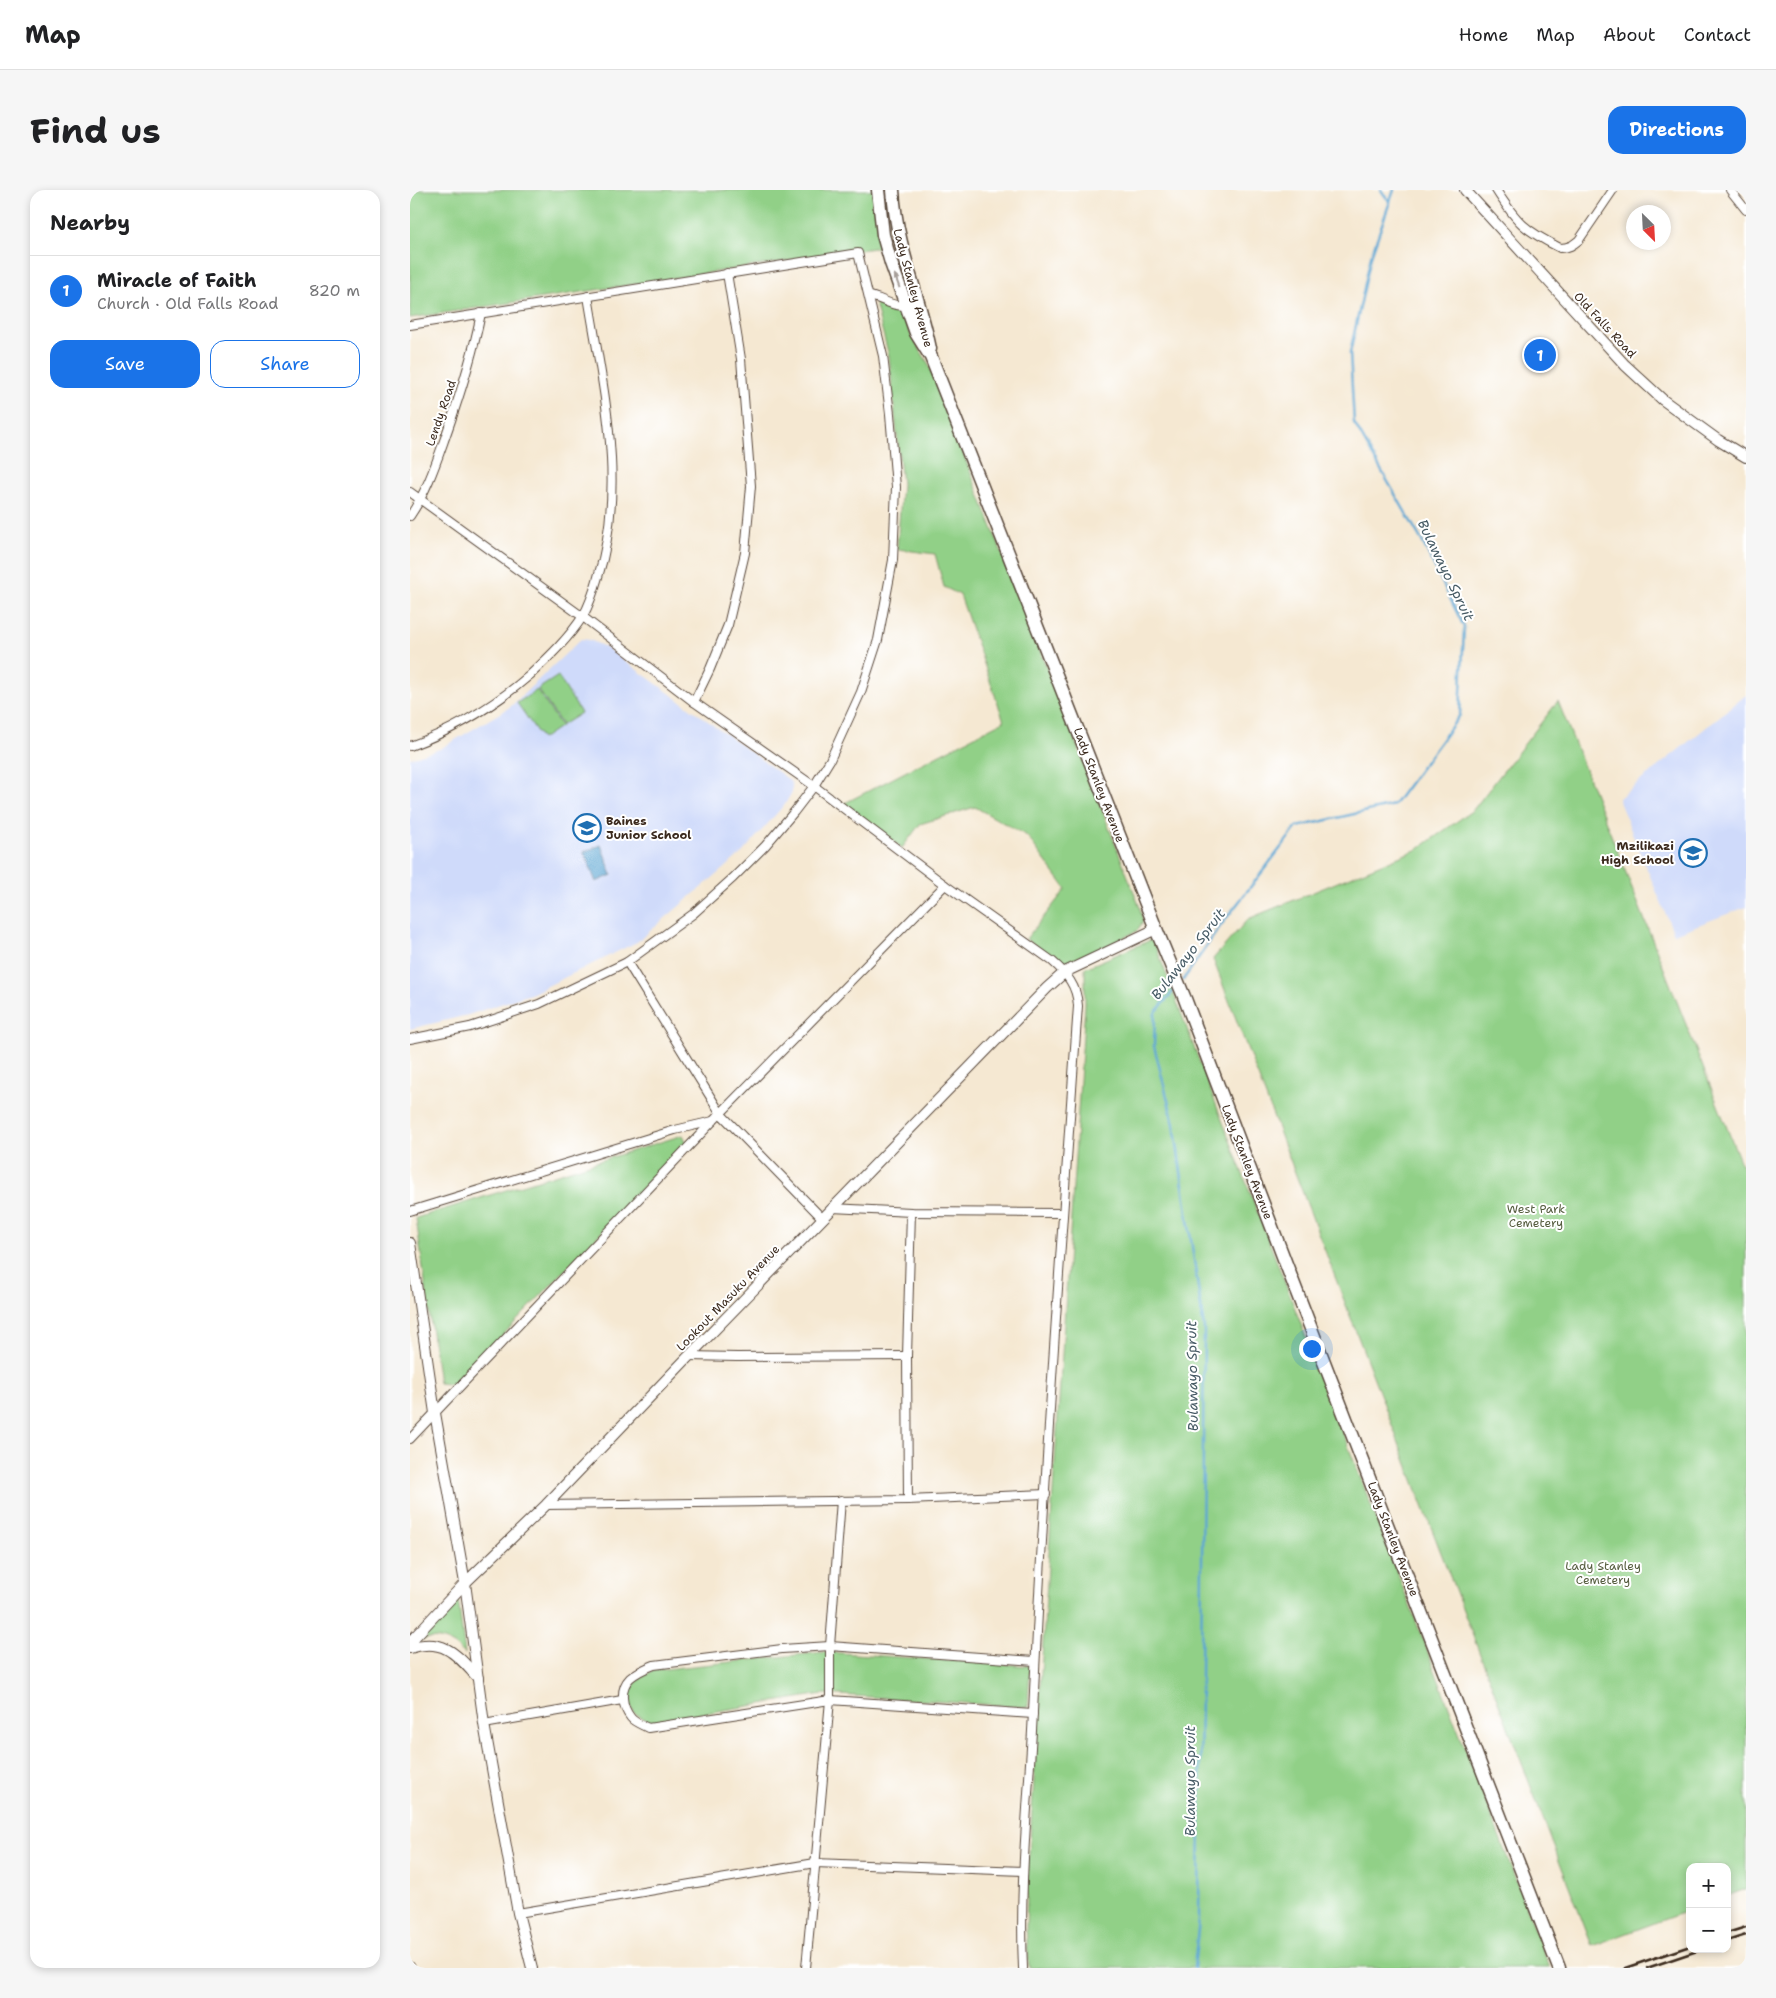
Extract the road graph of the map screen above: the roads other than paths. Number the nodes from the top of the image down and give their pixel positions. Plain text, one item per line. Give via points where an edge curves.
1 (878, 190) edge
2 (893, 190) edge
3 (1466, 190) edge
4 (1496, 190) edge
5 (1613, 190) edge
6 (1730, 190) edge
7 (1746, 210) edge
8 (728, 273) junction
9 (588, 296) junction
10 (869, 296) junction
11 (912, 303) junction
12 (481, 313) junction
13 (410, 325) edge
14 (1746, 457) edge
15 (410, 492) edge
16 (421, 500) junction
17 (410, 516) edge
18 (582, 617) junction
19 (694, 702) junction
20 (410, 746) edge
21 (814, 786) junction
22 (945, 884) junction
23 (1156, 929) junction
24 (627, 962) junction
25 (1065, 972) junction
26 (410, 1039) edge
27 (721, 1114) junction
28 (713, 1121) junction
29 (832, 1208) junction
30 (410, 1211) edge
31 (911, 1212) junction
32 (1063, 1213) junction
33 (822, 1218) junction
34 (410, 1247) edge
35 (689, 1356) junction
36 (907, 1356) junction
37 (434, 1413) junction
38 (410, 1439) edge
39 (1046, 1494) junction
40 (841, 1500) junction
41 (908, 1500) junction
42 (546, 1505) junction
43 (465, 1583) junction
44 (410, 1642) edge
45 (830, 1646) junction
46 (410, 1648) edge
47 (1035, 1660) junction
48 (478, 1678) junction
49 (622, 1700) junction
50 (830, 1700) junction
51 (1033, 1714) junction
52 (484, 1724) junction
53 (815, 1863) junction
54 (1023, 1871) junction
55 (518, 1913) junction
56 (532, 1968) edge
57 (806, 1968) edge
58 (1023, 1968) edge
59 (1559, 1968) edge

11 -> 1 highway, Lady Stanley Avenue via 883,235
2 - 11 highway, Lady Stanley Avenue
3 - 14 street, Old Falls Road via 1625,365 1663,400
4 - 5 street via 1519,223 1565,248 1579,240
6 - 7 street
8 - 9 street
8 - 10 street via 858,253
8 - 19 street via 741,359 751,486 745,553 728,625
9 - 12 street
9 - 18 street via 609,428 611,499 602,566 592,600
10 - 11 street via 898,306
10 - 21 street via 883,356 890,414 896,487 893,560 878,640 861,692 830,760
11 - 23 highway, Lady Stanley Avenue via 916,333 931,357
12 - 13 street
12 - 16 street, Lendy Road via 466,376
15 - 16 street
16 - 17 street, Lendy Road
16 - 18 street
18 - 19 street
18 - 20 street via 549,657 507,692 458,726
19 - 21 street
21 - 22 street
21 - 24 street via 734,878 694,914
22 - 25 street
22 - 27 street
23 - 25 street, Lookout Masuku Avenue
23 - 59 highway, Lady Stanley Avenue
24 - 26 street via 539,1004 470,1027
24 - 27 street
25 - 29 street, Lookout Masuku Avenue
25 - 32 street via 1078,995 1078,1006
27 - 28 street
27 - 33 street
28 - 30 street
28 - 37 street
29 - 31 street
29 - 33 street, Lookout Masuku Avenue
31 - 32 street
31 - 36 street
32 - 39 street
33 - 35 street, Lookout Masuku Avenue
34 - 37 street
35 - 36 street
35 - 42 street, Lookout Masuku Avenue
36 - 41 street
37 - 38 street
37 - 43 street
39 - 41 street
39 - 47 street
40 - 41 street
40 - 42 street
40 - 45 street
42 - 43 street, Lookout Masuku Avenue
43 - 44 street, Lookout Masuku Avenue
43 - 48 street
45 - 47 street
45 - 49 street via 782,1648 654,1664 628,1679
45 - 50 street
46 - 48 street via 427,1644 448,1649
47 - 51 street
48 - 52 street
49 - 50 street via 631,1718 648,1728
49 - 52 street
50 - 51 street
50 - 53 street
51 - 54 street
52 - 55 street
53 - 54 street
53 - 55 street
53 - 57 street
54 - 58 street
55 - 56 street

